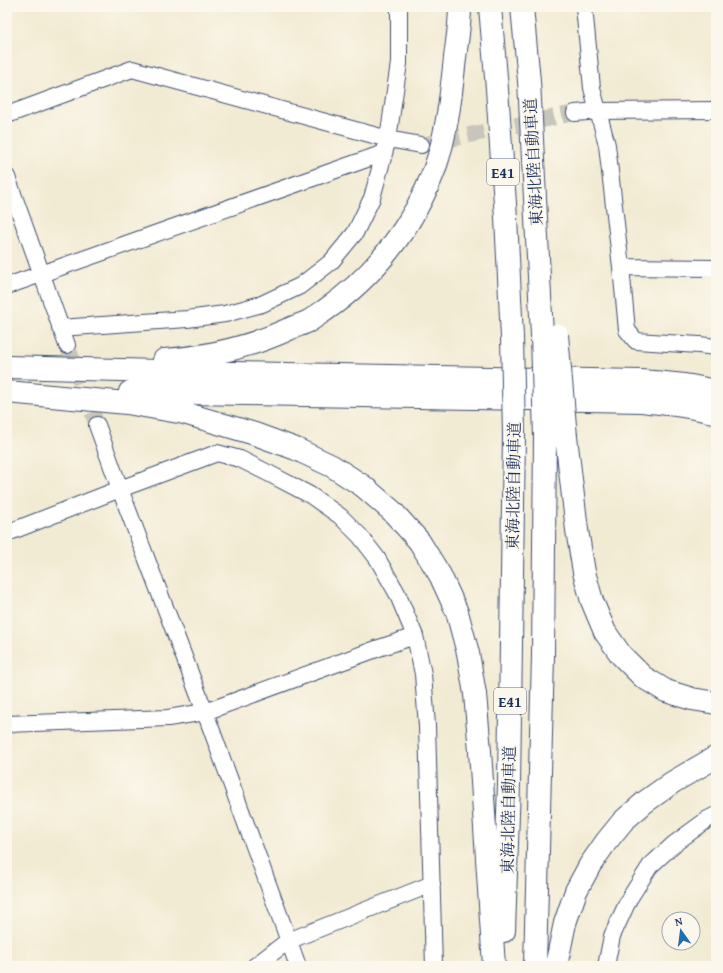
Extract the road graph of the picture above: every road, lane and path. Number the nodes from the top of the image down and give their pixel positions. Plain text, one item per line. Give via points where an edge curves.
1 (399, 7) edge
2 (460, 7) edge
3 (490, 7) edge
4 (522, 7) edge
5 (584, 7) edge
6 (716, 110) edge
7 (598, 111) junction
8 (575, 113) tunnel mouth
9 (7, 115) edge
10 (420, 145) tunnel mouth
11 (386, 146) junction
12 (7, 177) edge
13 (621, 267) junction
14 (716, 268) edge
15 (41, 274) junction
16 (7, 286) edge
17 (60, 328) junction
18 (550, 335) junction
19 (67, 345) tunnel mouth
20 (716, 347) edge
21 (7, 367) edge
22 (7, 391) edge
23 (716, 392) edge
24 (716, 414) edge
25 (97, 425) tunnel mouth
26 (120, 489) junction
27 (7, 533) edge
28 (415, 636) junction
29 (716, 703) edge
30 (205, 712) junction
31 (7, 724) edge
32 (716, 757) edge
33 (716, 815) edge
34 (432, 884) junction
35 (288, 940) junction
36 (255, 966) edge
37 (298, 966) edge
38 (434, 966) edge
39 (494, 966) edge
40 (503, 966) edge
41 (535, 966) edge
42 (556, 966) edge
43 (606, 966) edge

1 - 11 street via 399,63
2 - 21 highway via 445,129 435,167 418,206 396,240 370,272 340,300 309,321 243,347 208,355 117,364
3 - 40 highway, 東海北陸自動車道 / E41, bridge via 506,218 514,435 509,776
4 - 18 highway, 東海北陸自動車道
5 - 7 street via 592,88
6 - 7 street
7 - 8 street
7 - 13 street via 607,145
9 - 11 street via 132,69
10 - 11 street
11 - 15 street
11 - 17 street via 372,198 355,233 331,262 300,286 262,304 225,314
12 - 15 street
13 - 14 street
13 - 20 street via 627,330 636,341
15 - 16 street
15 - 17 street
17 - 19 street
18 - 29 highway, bridge via 584,572 592,601 605,632 621,655 643,677 666,691
18 - 41 highway, 東海北陸自動車道 / E41, bridge via 545,438
21 - 23 highway via 640,381 674,383
22 - 24 highway via 642,401
22 - 39 highway via 134,404 184,413 255,434 332,466 363,486 392,511 419,541 440,575 457,612 468,653 480,750
25 - 26 street
26 - 27 street
26 - 28 street via 217,453 240,459 310,495 340,516 360,536 377,558 397,593
26 - 30 street
28 - 30 street
28 - 34 street via 424,674
30 - 31 street via 168,718
30 - 35 street
32 - 42 highway via 645,802 623,821 606,842 576,891 565,923
33 - 43 street via 674,844 650,866 629,899 612,936
34 - 35 street
34 - 38 street
35 - 36 street
35 - 37 street

